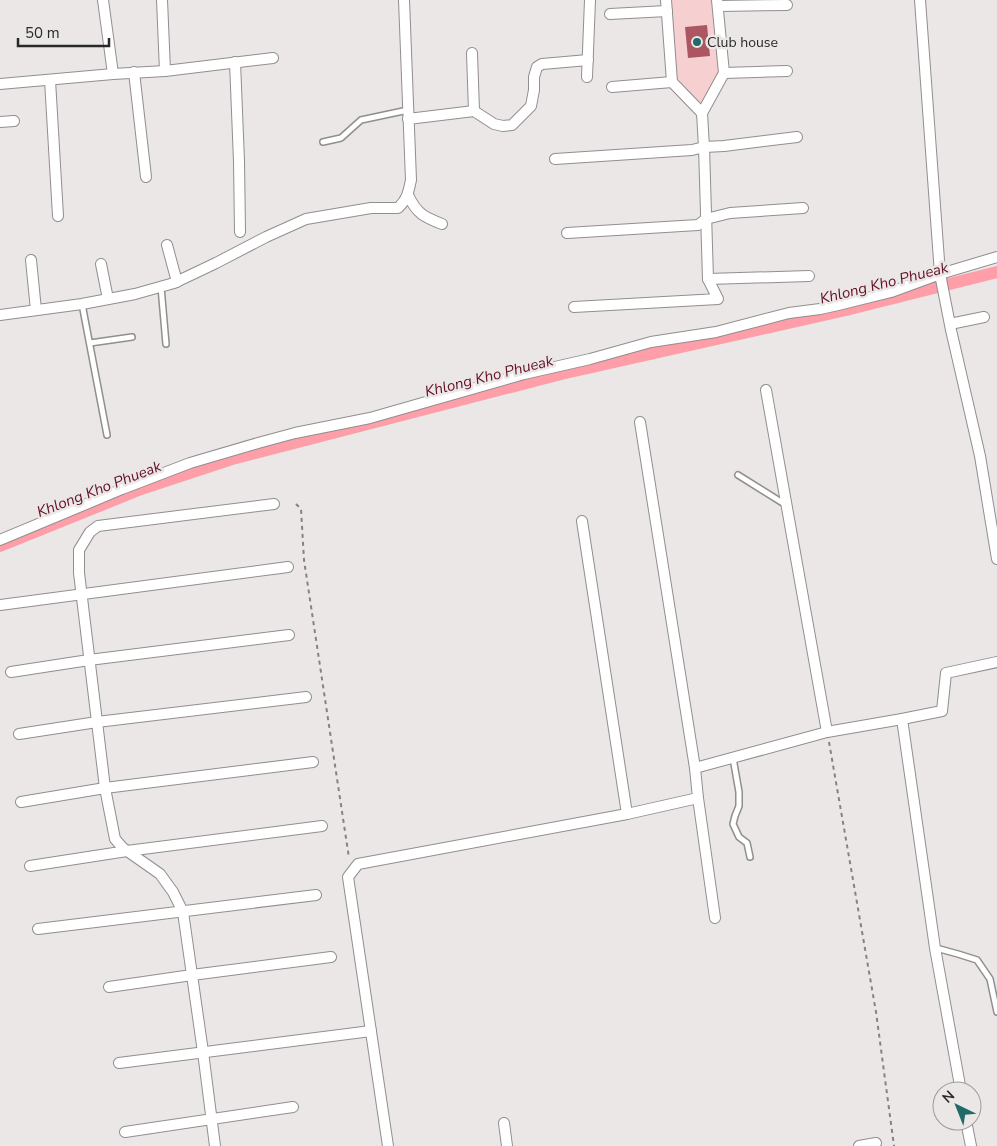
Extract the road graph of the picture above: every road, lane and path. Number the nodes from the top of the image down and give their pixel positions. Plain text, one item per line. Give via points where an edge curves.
1 (103, 0) edge
2 (162, 0) edge
3 (404, 0) edge
4 (590, 0) edge
5 (666, 0) edge
6 (920, 0) edge
7 (718, 3) edge
8 (787, 5) dead end
9 (667, 11) junction
10 (610, 14) dead end
11 (472, 53) dead end
12 (273, 58) dead end
13 (588, 60) junction
14 (235, 62) junction
15 (165, 71) junction
16 (786, 71) dead end
17 (134, 72) junction
18 (724, 73) junction
19 (113, 74) junction
20 (587, 77) dead end
21 (50, 80) junction
22 (672, 82) junction
23 (0, 84) edge
24 (612, 87) dead end
25 (474, 111) junction
26 (702, 113) junction
27 (408, 114) junction
28 (0, 122) edge
29 (14, 122) dead end
30 (796, 137) dead end
31 (323, 142) dead end
32 (704, 147) junction
33 (555, 159) dead end
34 (146, 177) dead end
35 (408, 195) junction
36 (803, 208) dead end
37 (58, 216) dead end
38 (706, 219) junction
39 (442, 224) dead end
40 (240, 232) dead end
41 (566, 233) dead end
42 (167, 245) dead end
43 (997, 257) edge
44 (31, 260) dead end
45 (101, 264) dead end
46 (809, 276) dead end
47 (941, 276) junction
48 (708, 279) junction
49 (177, 282) junction
50 (161, 287) junction
51 (108, 299) junction
52 (82, 304) junction
53 (574, 307) dead end
54 (36, 310) junction
55 (0, 315) edge
56 (984, 317) dead end
57 (950, 324) junction
58 (132, 337) dead end
59 (90, 343) junction
60 (166, 344) dead end
61 (766, 390) dead end
62 (640, 422) dead end
63 (107, 435) dead end
64 (738, 475) dead end
65 (274, 504) dead end
66 (296, 504) dead end
67 (786, 505) junction
68 (582, 521) dead end
69 (0, 540) edge
70 (997, 559) edge
71 (288, 567) dead end
72 (81, 593) junction
73 (0, 604) edge
74 (289, 635) dead end
75 (89, 660) junction
76 (997, 662) edge
77 (11, 672) dead end
78 (306, 697) dead end
79 (902, 719) junction
80 (97, 722) junction
81 (827, 732) junction
82 (19, 734) dead end
83 (733, 758) junction
84 (313, 762) dead end
85 (695, 768) junction
86 (105, 788) junction
87 (698, 798) junction
88 (21, 802) dead end
89 (627, 814) junction
90 (322, 826) dead end
91 (127, 851) junction
92 (750, 857) dead end
93 (30, 866) dead end
94 (351, 873) junction
95 (316, 895) dead end
96 (183, 912) junction
97 (715, 918) dead end
98 (38, 929) dead end
99 (935, 948) junction
100 (331, 957) dead end
101 (192, 975) junction
102 (109, 987) dead end
103 (997, 1012) edge
104 (371, 1031) junction
105 (203, 1052) junction
106 (119, 1062) dead end
107 (958, 1081) edge
108 (293, 1107) dead end
109 (211, 1120) junction
110 (504, 1122) dead end
111 (968, 1131) edge
112 (125, 1132) dead end
113 (876, 1143) dead end
114 (215, 1146) edge
115 (388, 1146) edge
116 (507, 1146) edge
117 (859, 1146) edge
118 (894, 1146) edge
119 (971, 1146) edge

1 - 19 street
2 - 15 street
3 - 27 street
4 - 13 street
5 - 9 street
6 - 47 street
7 - 8 street
7 - 18 street
9 - 10 street
9 - 22 street
11 - 25 street
12 - 14 street
13 - 20 street
13 - 25 street via 537,67 532,106 512,125 494,124
14 - 15 street
14 - 40 street
15 - 17 street
16 - 18 street
17 - 19 street
17 - 34 street
18 - 26 street
19 - 21 street
21 - 23 street
21 - 37 street
22 - 24 street
22 - 26 street
25 - 27 street
26 - 32 street
27 - 31 lane via 361,120 341,138
27 - 35 street via 411,180
28 - 29 street
30 - 32 street
32 - 33 street
32 - 38 street
35 - 39 street via 420,214
35 - 49 street via 398,208 371,208 306,219
36 - 38 street via 730,213
38 - 41 street via 698,225
38 - 48 street
42 - 49 street
43 - 47 street
44 - 54 street
45 - 51 street
46 - 48 street
47 - 57 street
47 - 69 street via 838,305 789,313 716,332 651,342 524,374 395,412 258,443 122,489
48 - 53 street via 718,299
49 - 50 street
50 - 51 street
50 - 60 lane
51 - 52 street
52 - 54 street
52 - 59 lane
54 - 55 street
56 - 57 street
57 - 70 street via 980,456
58 - 59 lane
59 - 63 lane
61 - 67 street
62 - 85 street
64 - 67 lane
65 - 72 street via 98,526 90,532 79,550
66 - 94 path via 301,509 304,560
67 - 81 street
68 - 89 street
71 - 72 street
72 - 73 street
72 - 75 street
74 - 75 street
75 - 77 street
75 - 80 street
76 - 79 street via 946,673 942,711
78 - 80 street
79 - 81 street
79 - 99 street
80 - 82 street
80 - 86 street
81 - 83 street
81 - 118 path via 876,1012
83 - 85 street
83 - 92 lane via 739,792 739,806 733,824 747,843
84 - 86 street
85 - 87 street
86 - 88 street
86 - 91 street via 115,839
87 - 89 street
87 - 97 street
89 - 94 street via 358,864
90 - 91 street
91 - 93 street
91 - 96 street via 160,874
94 - 104 street via 348,877
95 - 96 street
96 - 98 street
96 - 101 street
99 - 103 lane via 977,960 990,980
99 - 107 street
100 - 101 street
101 - 102 street
101 - 105 street
104 - 105 street
104 - 115 street
105 - 106 street
105 - 109 street
108 - 109 street
109 - 112 street
109 - 114 street
110 - 116 street
111 - 119 street
113 - 117 street

